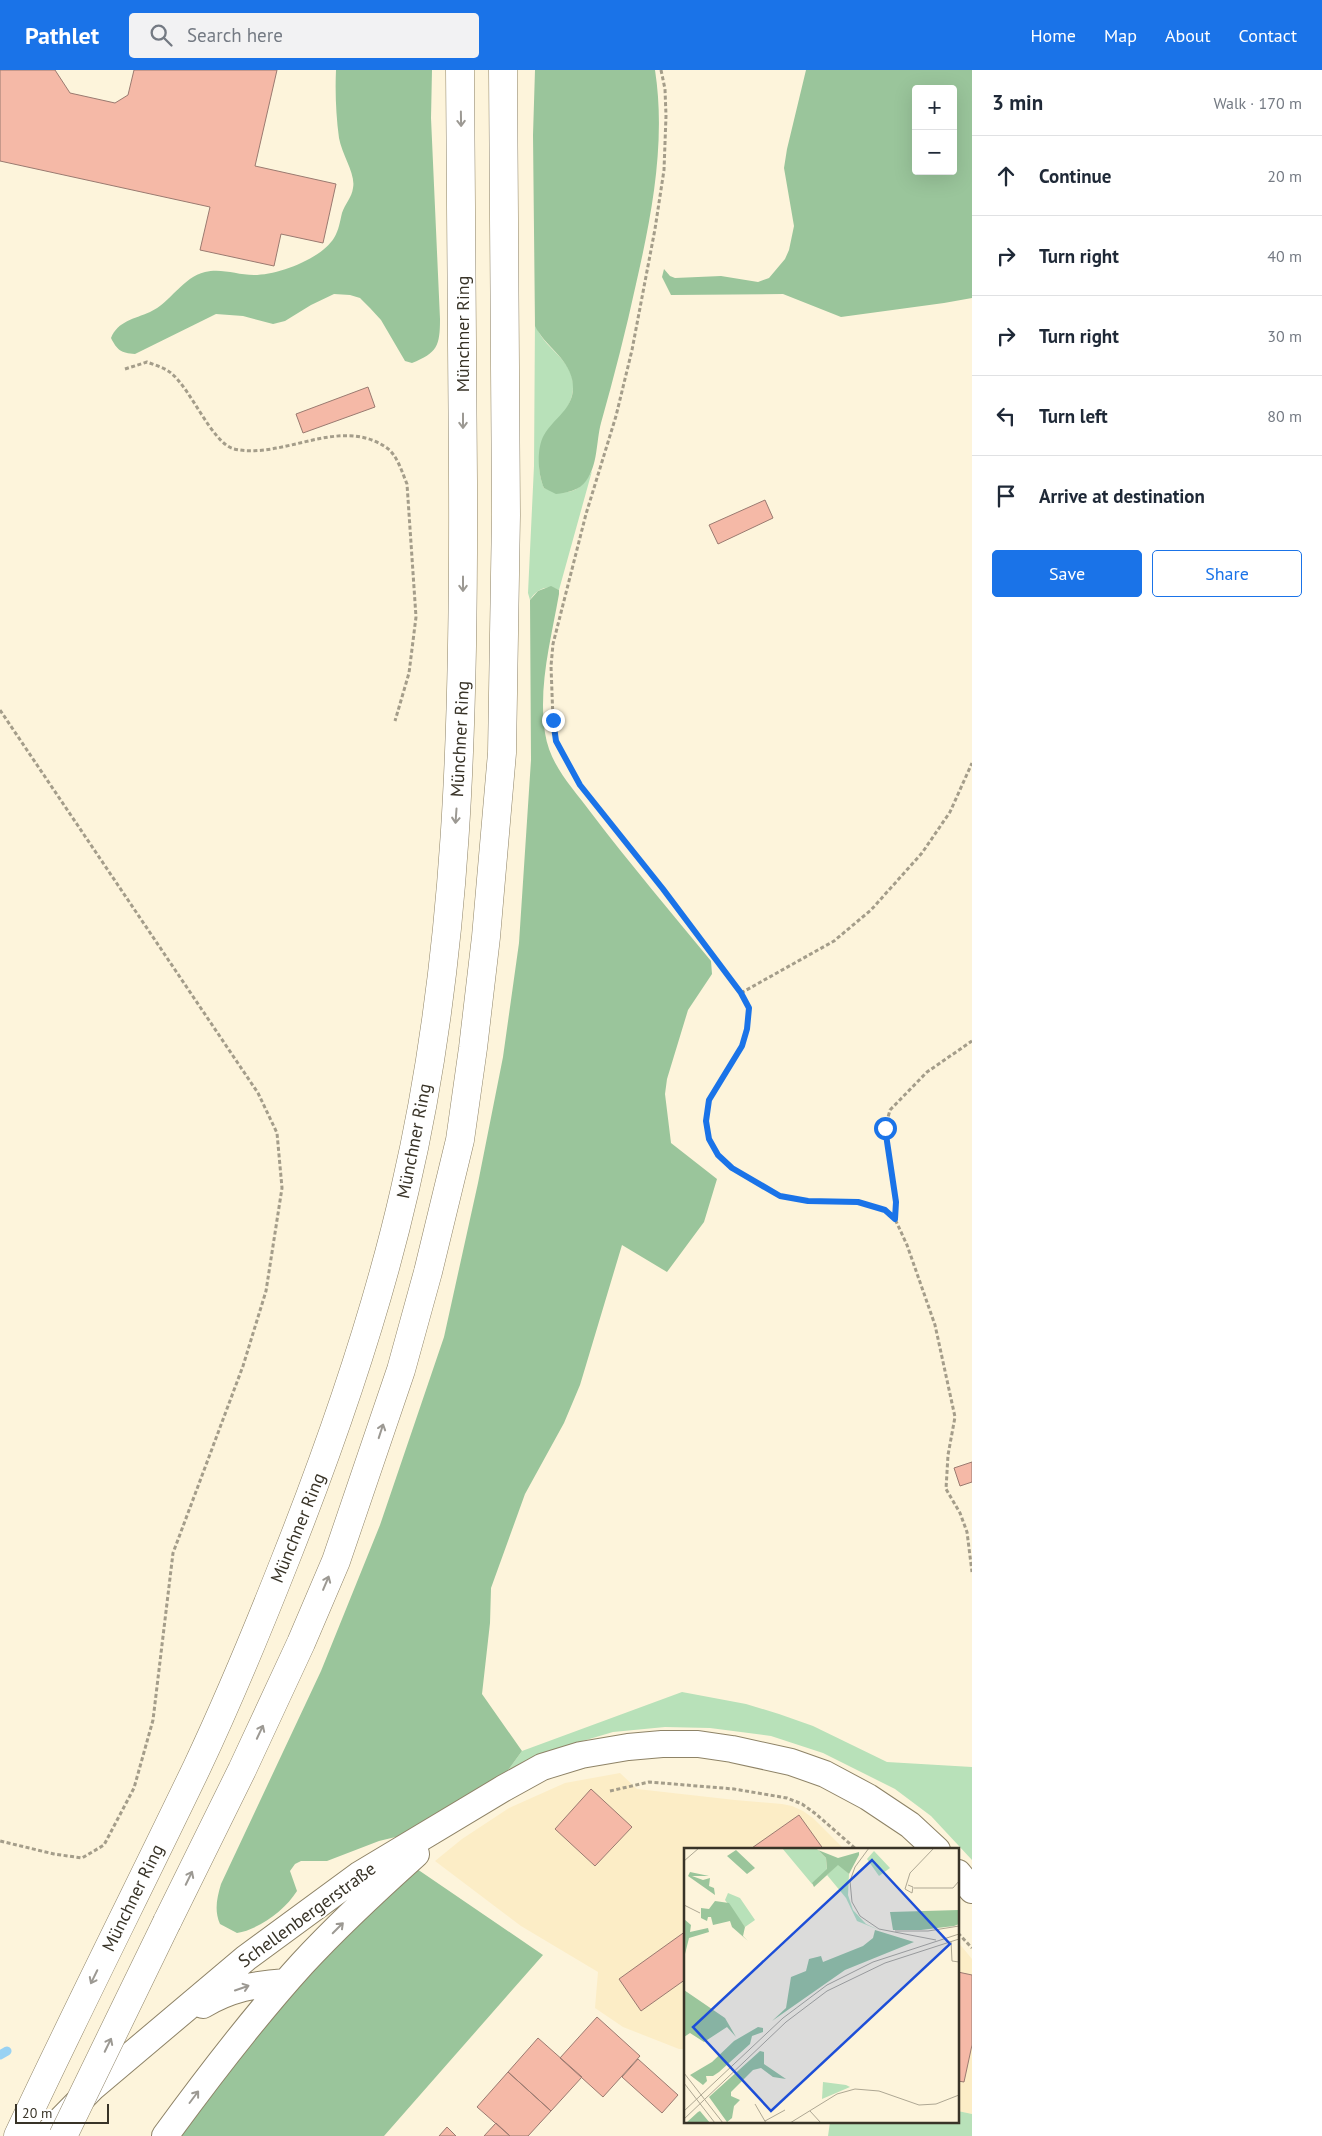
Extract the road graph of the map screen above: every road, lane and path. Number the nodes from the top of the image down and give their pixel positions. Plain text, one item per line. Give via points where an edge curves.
1 (460, 70) edge
2 (503, 70) edge
3 (661, 70) edge
4 (125, 369) dead end
5 (0, 710) edge
6 (395, 721) dead end
7 (972, 762) edge
8 (741, 993) junction
9 (972, 1041) edge
10 (895, 1219) junction
11 (972, 1572) edge
12 (610, 1790) dead end
13 (456, 1818) junction
14 (0, 1841) edge
15 (855, 1848) edge
16 (935, 1848) edge
17 (959, 1874) edge
18 (972, 1890) edge
19 (959, 1934) edge
20 (972, 1948) edge
21 (286, 1982) junction
22 (168, 2025) junction
23 (18, 2136) edge
24 (45, 2136) edge
25 (63, 2136) edge
26 (164, 2136) edge

1 -> 23 main road, Münchner Ring via 461,743 444,964 406,1186 377,1300 351,1384 258,1628 198,1764
25 -> 2 main road, bridge via 246,1762 336,1561 401,1370 460,1140 486,938 502,753 506,525
3 - 8 path via 666,116 664,170 655,229 616,416 586,514 554,644 551,666 553,720 556,741 580,785
4 - 6 path via 147,362 171,373 196,403 215,434 231,448 253,452 345,436 367,439 388,448 407,484 416,617 409,673
5 - 14 path via 258,1093 277,1133 282,1188 266,1291 173,1553 153,1720 134,1788 104,1845 82,1858
7 - 8 path via 950,812 922,853 871,910 834,941
8 - 10 path via 749,1008 747,1029 742,1046 709,1100 706,1121 709,1139 718,1155 732,1168 780,1196 808,1201 858,1202 885,1210
9 - 10 path via 927,1072 890,1110 885,1128 896,1202
10 - 11 path via 935,1325 950,1392 955,1417 946,1489 967,1532
12 - 15 path via 649,1782 718,1787 787,1798 816,1814
13 - 16 street, Schellenbergerstraße via 542,1767 581,1755 628,1747 698,1744 790,1762 825,1774 910,1825
21 -> 13 street, Schellenbergerstraße via 366,1900
13 - 22 street, Schellenbergerstraße via 359,1875 246,1958
17 - 18 street
19 - 20 path
22 -> 21 street, Schellenbergerstraße via 215,1998 256,1984
26 -> 21 street, Schellenbergerstraße
22 - 24 street, Schellenbergerstraße via 93,2086

